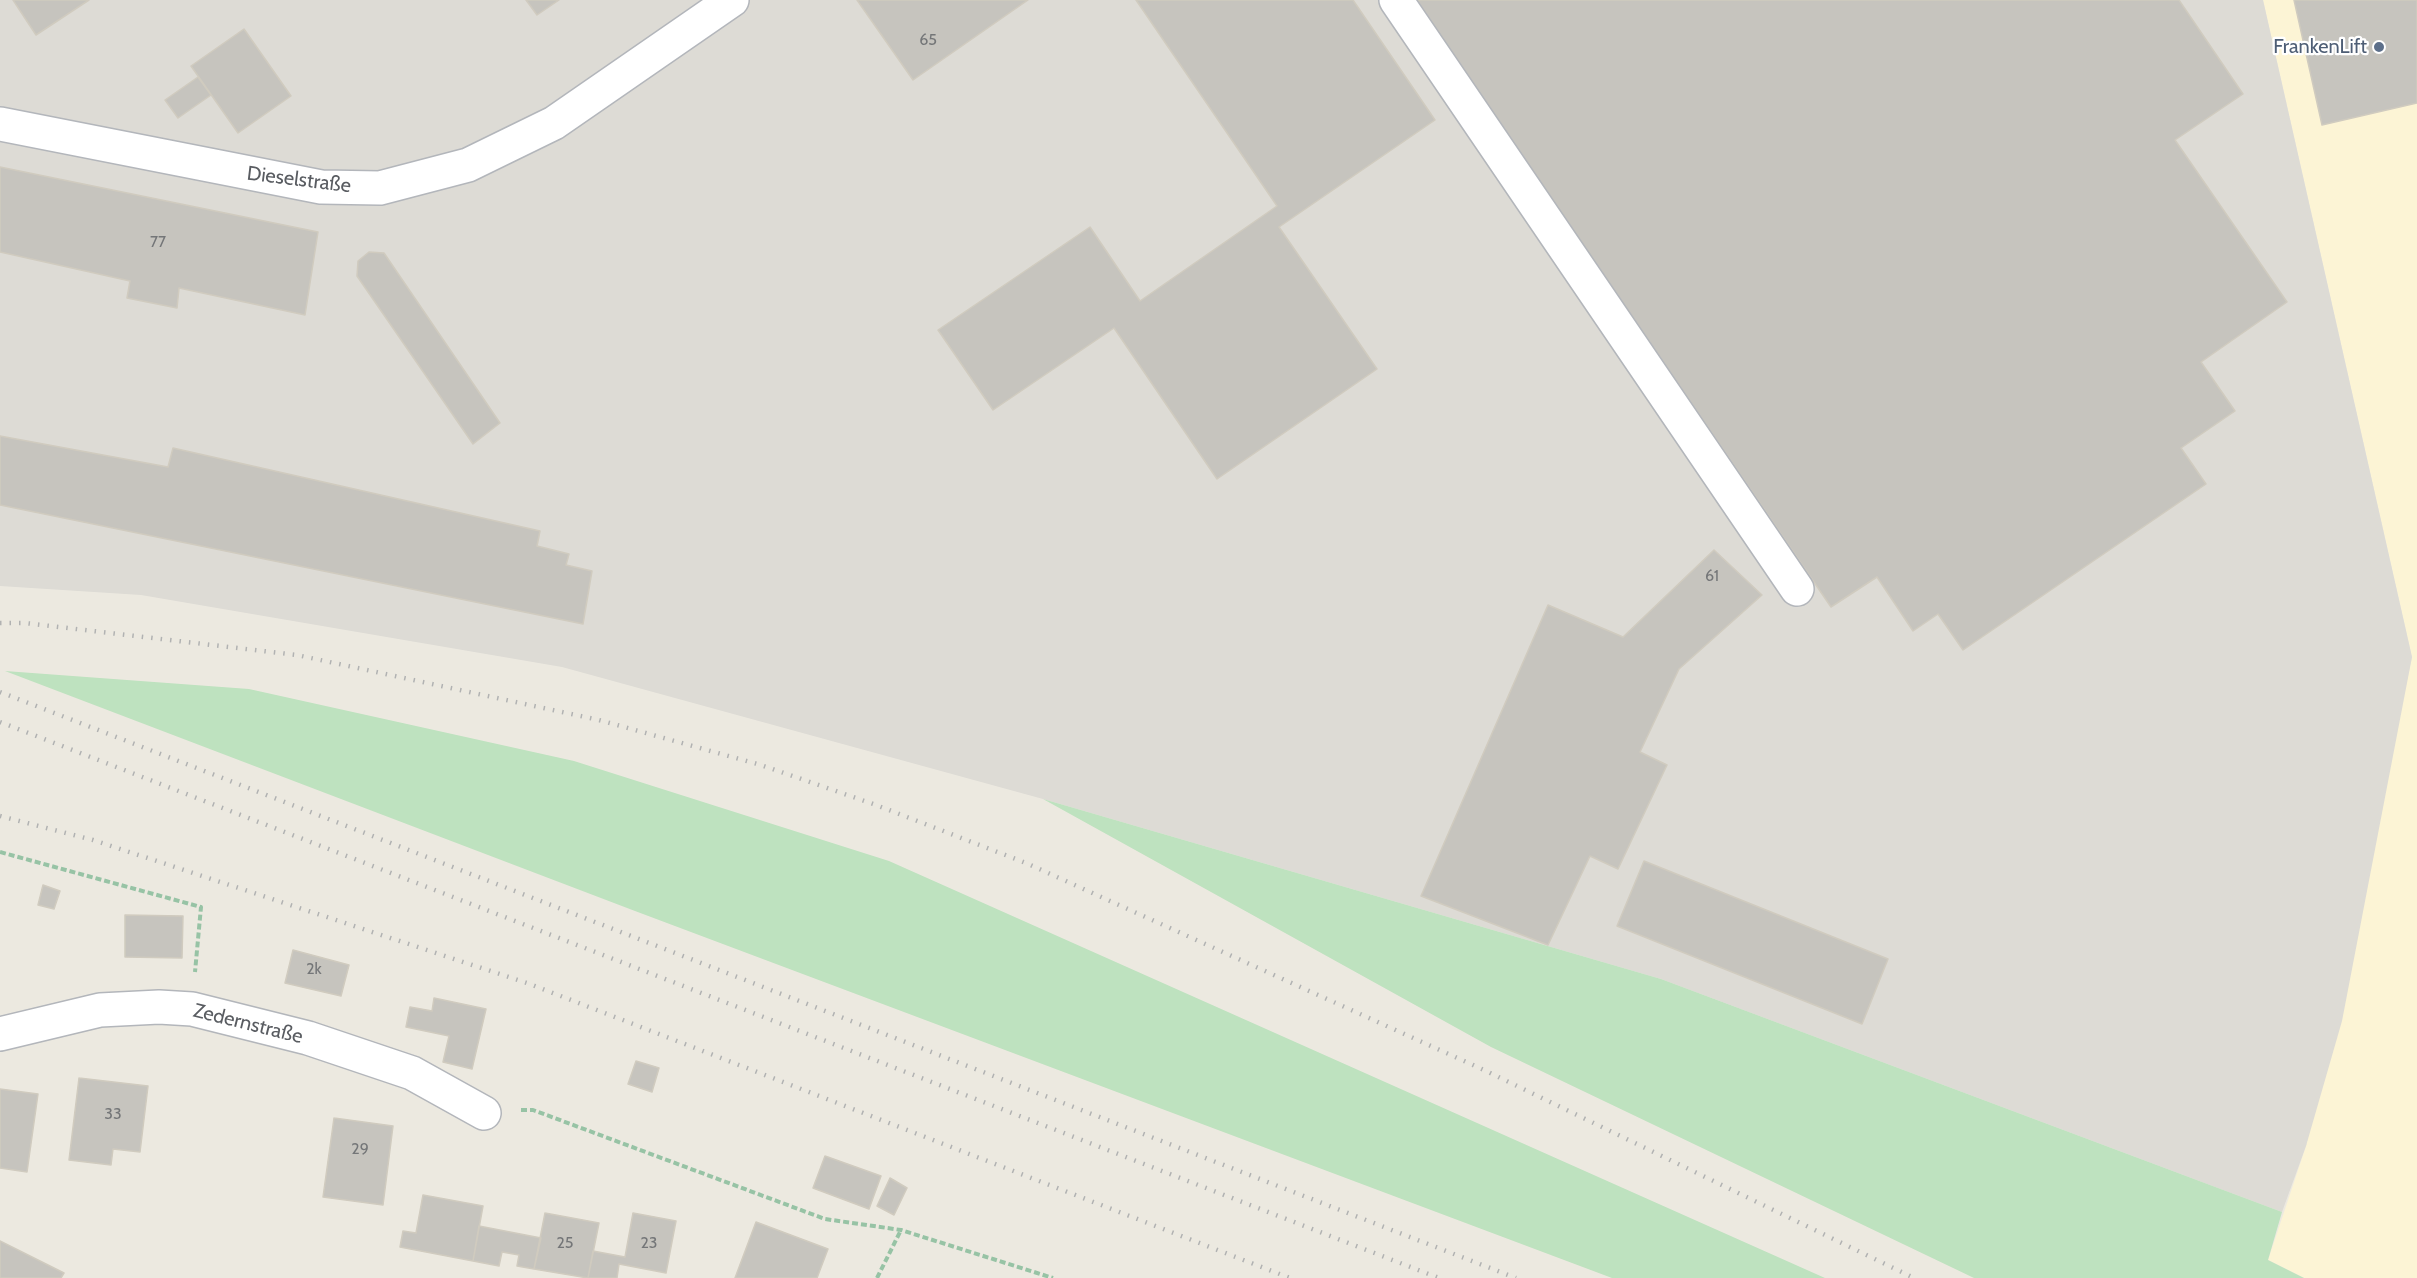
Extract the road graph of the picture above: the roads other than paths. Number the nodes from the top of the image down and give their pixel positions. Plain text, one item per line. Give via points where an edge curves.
1 (732, 0) edge
2 (1396, 0) edge
3 (0, 124) edge
4 (1797, 589) dead end
5 (0, 1034) edge
6 (484, 1113) road end

1 - 3 street, Dieselstraße via 554,123 468,165 380,188 321,187
2 - 4 street
5 - 6 street, Zedernstraße via 100,1010 192,1009 308,1038 412,1073

